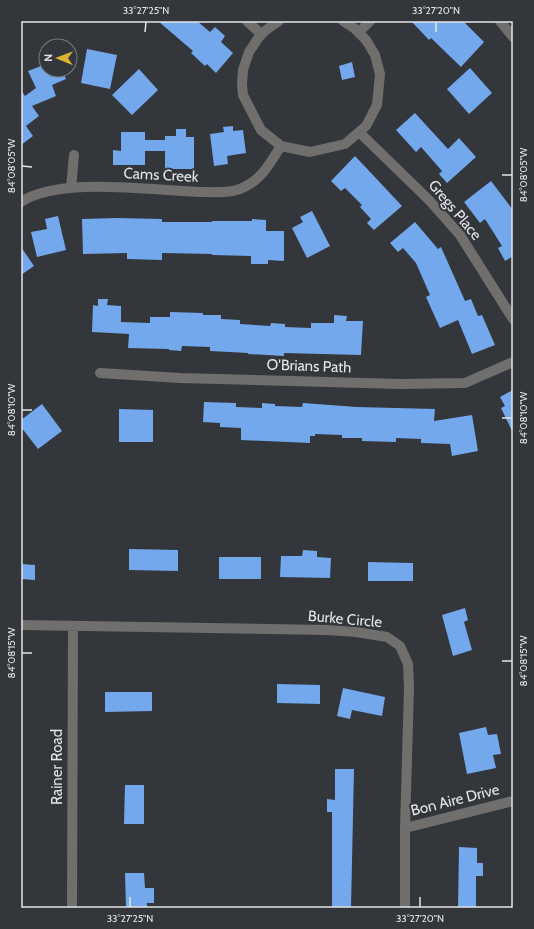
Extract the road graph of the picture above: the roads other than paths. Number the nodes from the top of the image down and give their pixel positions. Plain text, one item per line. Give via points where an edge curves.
1 (247, 21) edge
2 (279, 21) edge
3 (344, 21) edge
4 (370, 21) edge
5 (500, 21) edge
6 (359, 32) junction
7 (261, 34) junction
8 (513, 37) edge
9 (358, 132) junction
10 (281, 146) junction
11 (74, 154) dead end
12 (72, 188) junction
13 (21, 202) edge
14 (513, 319) edge
15 (513, 362) edge
16 (100, 373) dead end
17 (21, 625) edge
18 (73, 626) junction
19 (513, 801) edge
20 (405, 828) junction
21 (72, 908) edge
22 (405, 908) edge

1 - 7 street
2 - 7 street
3 - 6 street
4 - 6 street
5 - 8 street
6 - 9 street via 375,55 380,74 377,105 366,126
7 - 10 street via 249,52 243,70 243,95 261,130
9 - 10 street via 344,144 310,152
9 - 14 street, Gregs Place via 429,200 460,235
10 - 12 street, Cams Creek via 259,177 248,186 234,192
11 - 12 street
12 - 13 street, Cams Creek via 52,190
15 - 16 street, O'Brians Path via 458,383 392,384
17 - 18 street, Burke Circle
18 - 20 street, Burke Circle via 327,630 387,637 400,646 408,664
18 - 21 street, Rainer Road
19 - 20 street, Bon Aire Drive
20 - 22 street, Burke Circle

